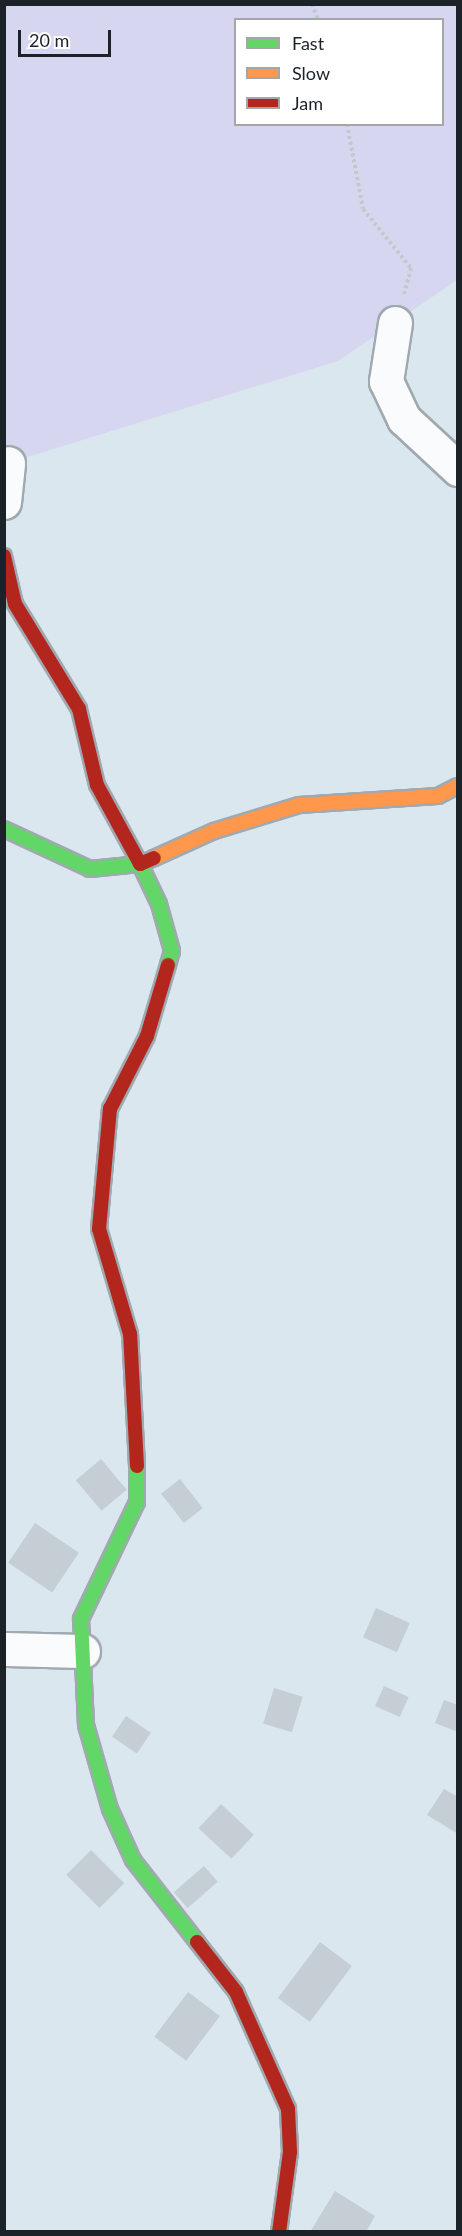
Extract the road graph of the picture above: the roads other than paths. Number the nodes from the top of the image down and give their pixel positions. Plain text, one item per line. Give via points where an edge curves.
1 (395, 323) road end
2 (8, 463) dead end
3 (458, 469) edge
4 (4, 502) edge
5 (4, 556) edge
6 (458, 786) edge
7 (4, 829) edge
8 (140, 864) junction
9 (4, 1649) edge
10 (83, 1651) junction
11 (279, 2232) edge

1 - 3 street via 386,381 404,419
2 - 4 street
5 - 8 street via 15,604 79,709 97,785
6 - 8 street via 438,796 298,805 214,831
7 - 8 street via 90,869
8 - 10 street via 159,904 172,951 147,1036 110,1109 108,1171 99,1229 130,1334 138,1426 137,1502 81,1619
9 - 10 street
10 - 11 street via 86,1725 110,1809 133,1860 236,1992 288,2109 290,2152

